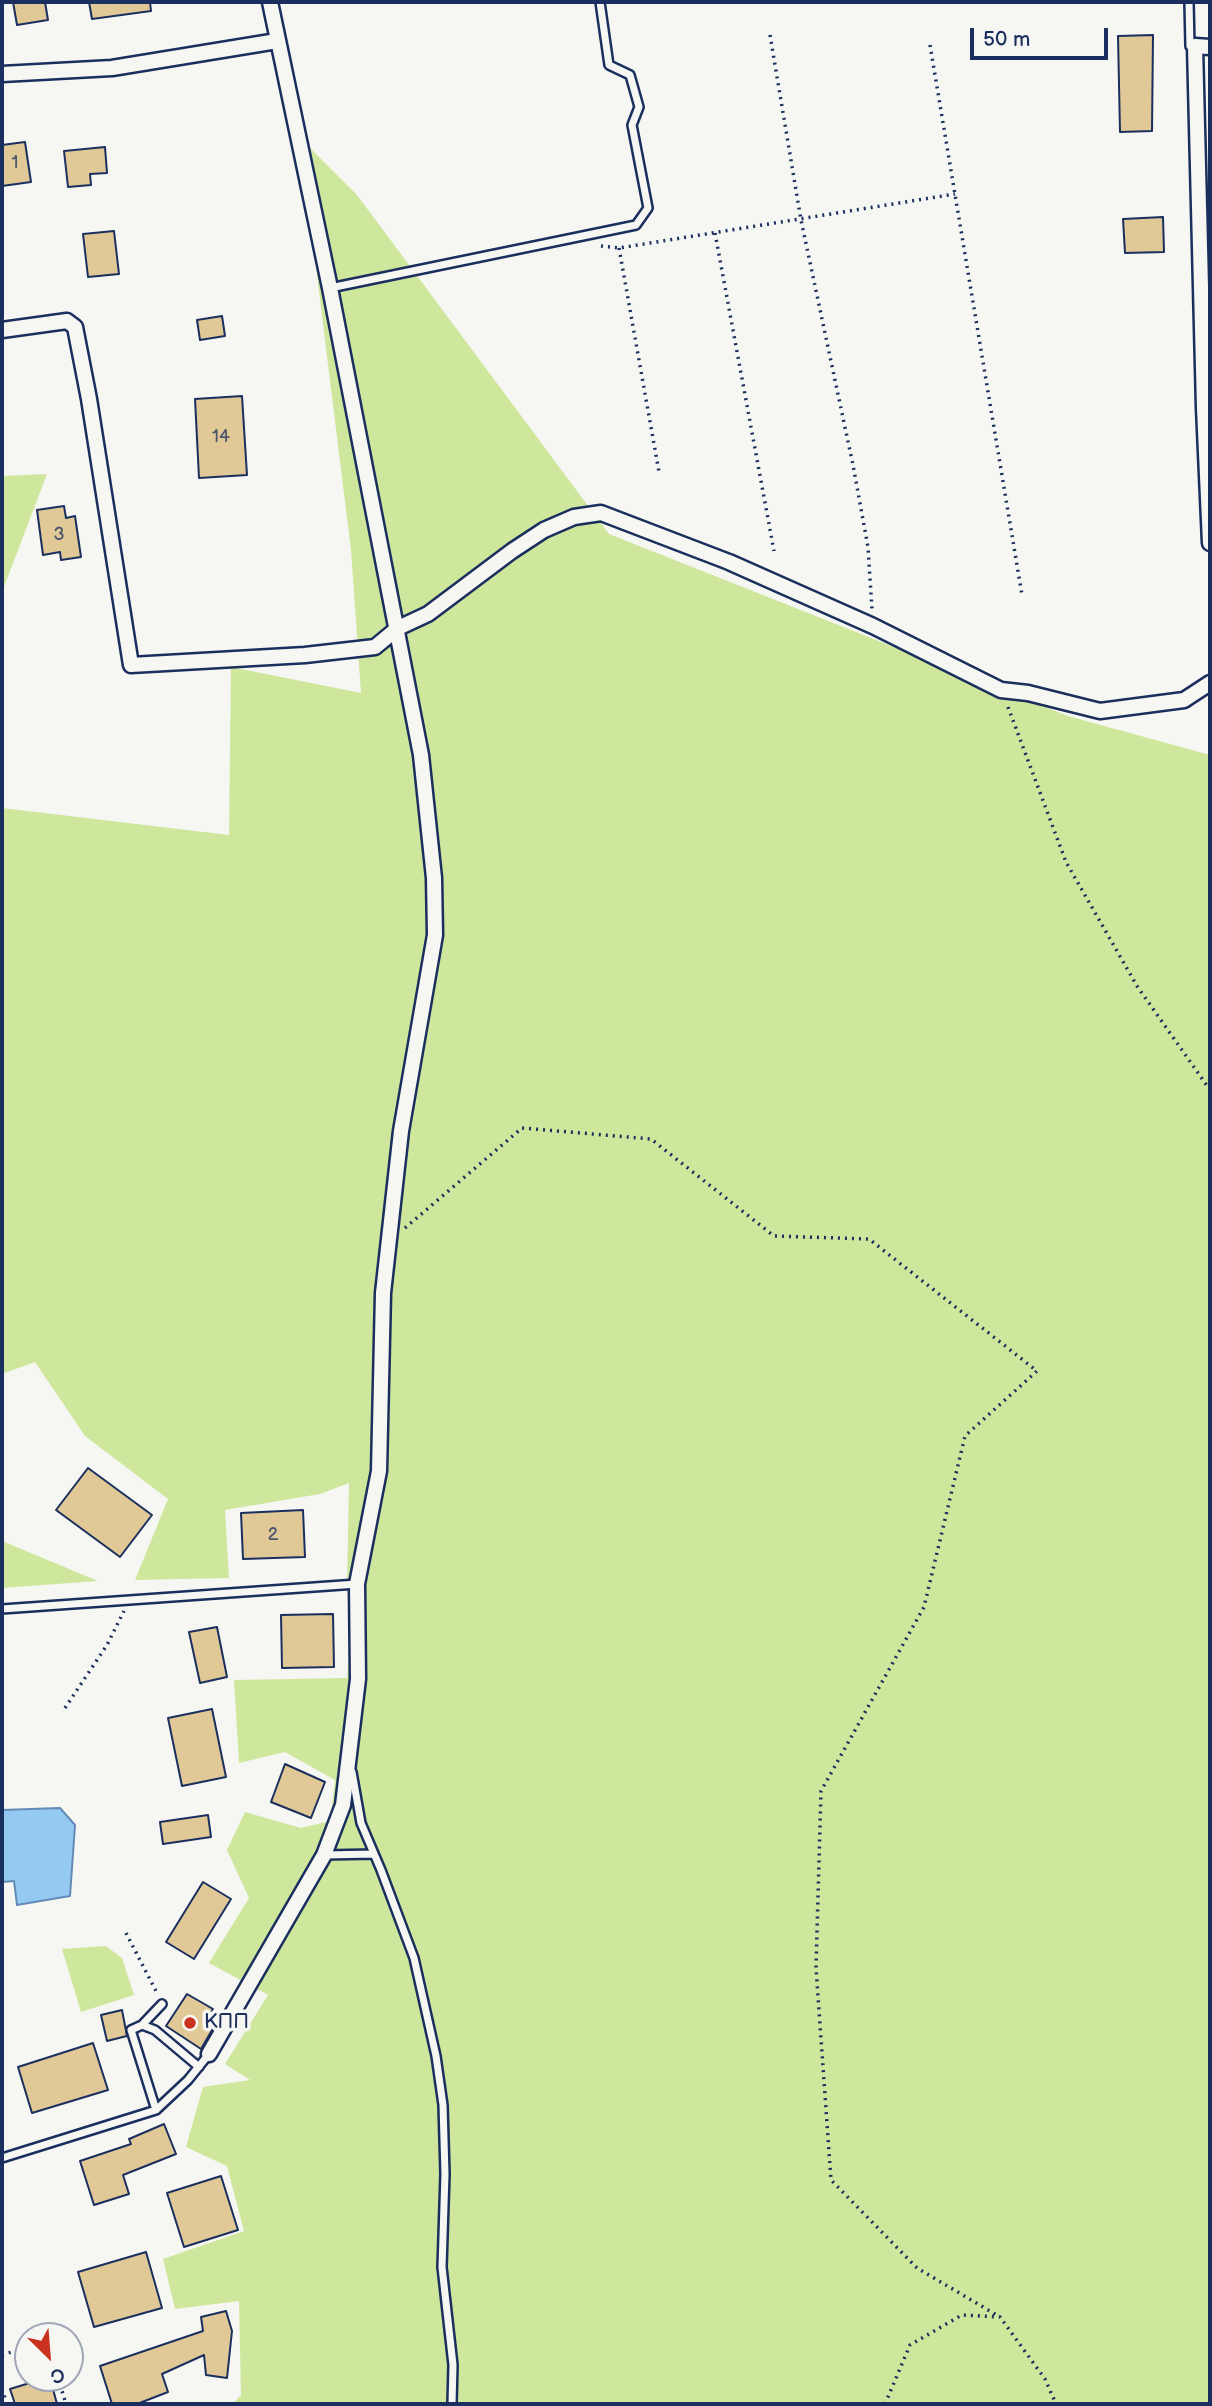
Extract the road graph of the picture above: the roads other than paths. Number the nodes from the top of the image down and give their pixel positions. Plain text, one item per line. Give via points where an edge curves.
1 (270, 2) edge
2 (600, 2) edge
3 (1189, 2) edge
4 (278, 41) junction
5 (1203, 46) edge
6 (2, 74) edge
7 (330, 288) junction
8 (2, 330) edge
9 (1210, 543) edge
10 (398, 628) junction
11 (1210, 683) edge
12 (357, 1584) junction
13 (2, 1609) edge
14 (349, 1753) junction
15 (324, 1854) junction
16 (374, 1854) junction
17 (162, 2004) road end
18 (142, 2025) junction
19 (209, 2054) joint
20 (199, 2067) junction
21 (156, 2110) junction
22 (2, 2158) edge
23 (452, 2404) edge

1 - 4 street
2 - 7 lane via 609,65 630,75 639,107 632,125 648,208 636,225
3 - 5 lane via 1190,46
4 - 6 street via 112,68
4 - 7 street
5 - 9 street via 1204,408
7 - 10 street
8 - 10 street via 66,321 75,327 131,665 375,647
10 - 11 street via 428,614 544,530 574,517 601,513 729,562 1001,690 1100,711 1184,701
10 - 12 street via 421,755 435,935 401,1131 383,1293 379,1471
12 - 13 lane
12 - 14 street via 358,1679
14 - 15 street via 343,1805
14 - 16 lane via 361,1823
15 - 16 lane
15 - 19 street
16 - 23 lane via 414,1958 443,2105 442,2267 453,2365
17 - 18 lane
18 - 20 lane via 155,2030
18 - 21 lane via 131,2030
19 - 20 lane
20 - 21 lane
21 - 22 lane

